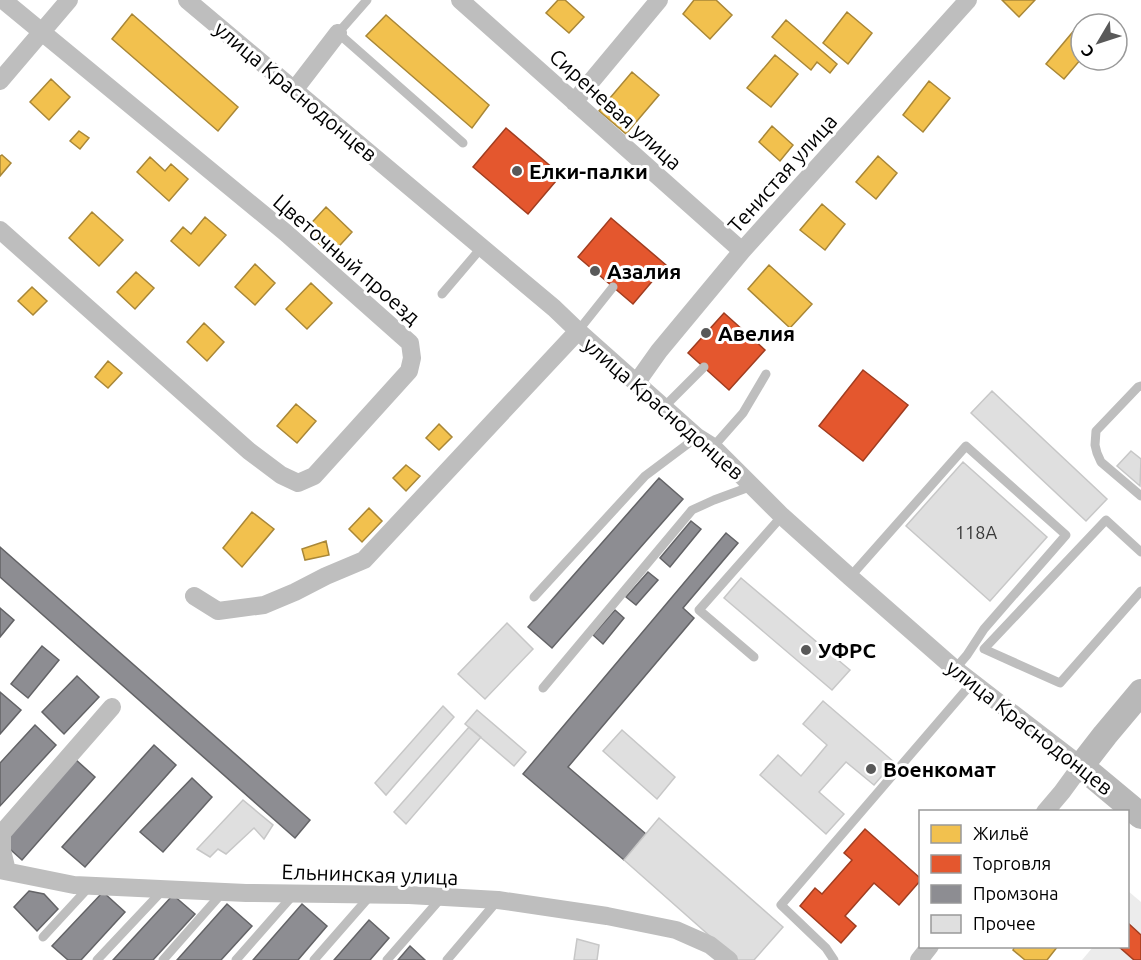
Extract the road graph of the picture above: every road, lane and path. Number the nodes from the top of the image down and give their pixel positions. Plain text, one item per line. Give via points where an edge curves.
1 (3, 0) edge
2 (69, 0) edge
3 (187, 0) edge
4 (367, 0) edge
5 (460, 0) edge
6 (659, 0) edge
7 (968, 0) edge
8 (41, 32) junction
9 (338, 33) junction
10 (0, 81) edge
11 (295, 89) junction
12 (574, 102) junction
13 (464, 143) dead end
14 (0, 230) edge
15 (482, 248) junction
16 (742, 251) junction
17 (613, 287) dead end
18 (442, 294) dead end
19 (578, 331) junction
20 (704, 367) dead end
21 (766, 374) dead end
22 (637, 382) junction
23 (1141, 386) edge
24 (664, 407) junction
25 (697, 437) junction
26 (712, 447) junction
27 (752, 486) junction
28 (1141, 496) edge
29 (782, 516) junction
30 (1141, 552) edge
31 (849, 577) junction
32 (1141, 591) edge
33 (194, 596) dead end
34 (534, 597) dead end
35 (754, 657) dead end
36 (955, 669) junction
37 (972, 683) junction
38 (543, 688) dead end
39 (1141, 692) edge
40 (112, 707) dead end
41 (1081, 766) junction
42 (1047, 810) edge
43 (1141, 816) edge
44 (4, 870) edge
45 (90, 885) junction
46 (164, 889) junction
47 (223, 892) junction
48 (294, 894) junction
49 (371, 895) junction
50 (442, 897) junction
51 (498, 900) junction
52 (43, 937) dead end
53 (928, 948) edge
54 (97, 960) edge
55 (163, 960) edge
56 (236, 960) edge
57 (314, 960) edge
58 (387, 960) edge
59 (447, 960) edge
60 (729, 960) edge
61 (834, 960) edge
62 (919, 960) edge

1 - 8 street, Цветочный проезд
2 - 8 street
3 - 11 street, улица Краснодонцев
4 - 9 lane
5 - 12 street, Сиреневая улица
6 - 12 street
7 - 16 street, Тенистая улица
8 - 10 street
8 - 14 street, Цветочный проезд via 286,233 410,343 409,371 314,476 298,483 249,451
9 - 11 street
9 - 13 lane
11 - 15 street, улица Краснодонцев
12 - 16 street, Сиреневая улица
15 - 18 lane
15 - 19 street, улица Краснодонцев
16 - 22 street, Тенистая улица via 692,320 659,351
17 - 19 lane
19 - 22 street, улица Краснодонцев
19 - 33 street via 363,560 264,605 218,611
20 - 24 lane
21 - 26 lane via 743,413
22 - 24 street, улица Краснодонцев
23 - 28 lane via 1096,431 1095,445 1101,462
24 - 25 street, улица Краснодонцев
25 - 26 street, улица Краснодонцев
25 - 34 lane via 645,476
26 - 27 street, улица Краснодонцев
27 - 29 street, улица Краснодонцев
27 - 38 lane via 692,510
29 - 31 street, улица Краснодонцев
29 - 35 lane via 699,610
30 - 32 lane via 1106,520 984,649 1060,682
31 - 36 street, улица Краснодонцев
31 - 36 lane via 966,446 1066,535 984,629
36 - 37 street, улица Краснодонцев
37 - 41 street, улица Краснодонцев
37 - 61 lane via 781,905
39 - 41 main road
40 - 44 street via 2,833
41 - 42 street
41 - 43 main road, улица Краснодонцев
44 - 45 street, Ельнинская улица
45 - 46 street, Ельнинская улица
45 - 52 lane
46 - 47 street, Ельнинская улица
46 - 54 lane
47 - 48 street, Ельнинская улица
47 - 55 lane
48 - 49 street, Ельнинская улица
48 - 56 lane
49 - 50 street, Ельнинская улица
49 - 57 lane
50 - 51 street, Ельнинская улица
50 - 58 lane
51 - 59 lane
51 - 60 street, Ельнинская улица via 608,914 676,930 710,945
53 - 62 street

